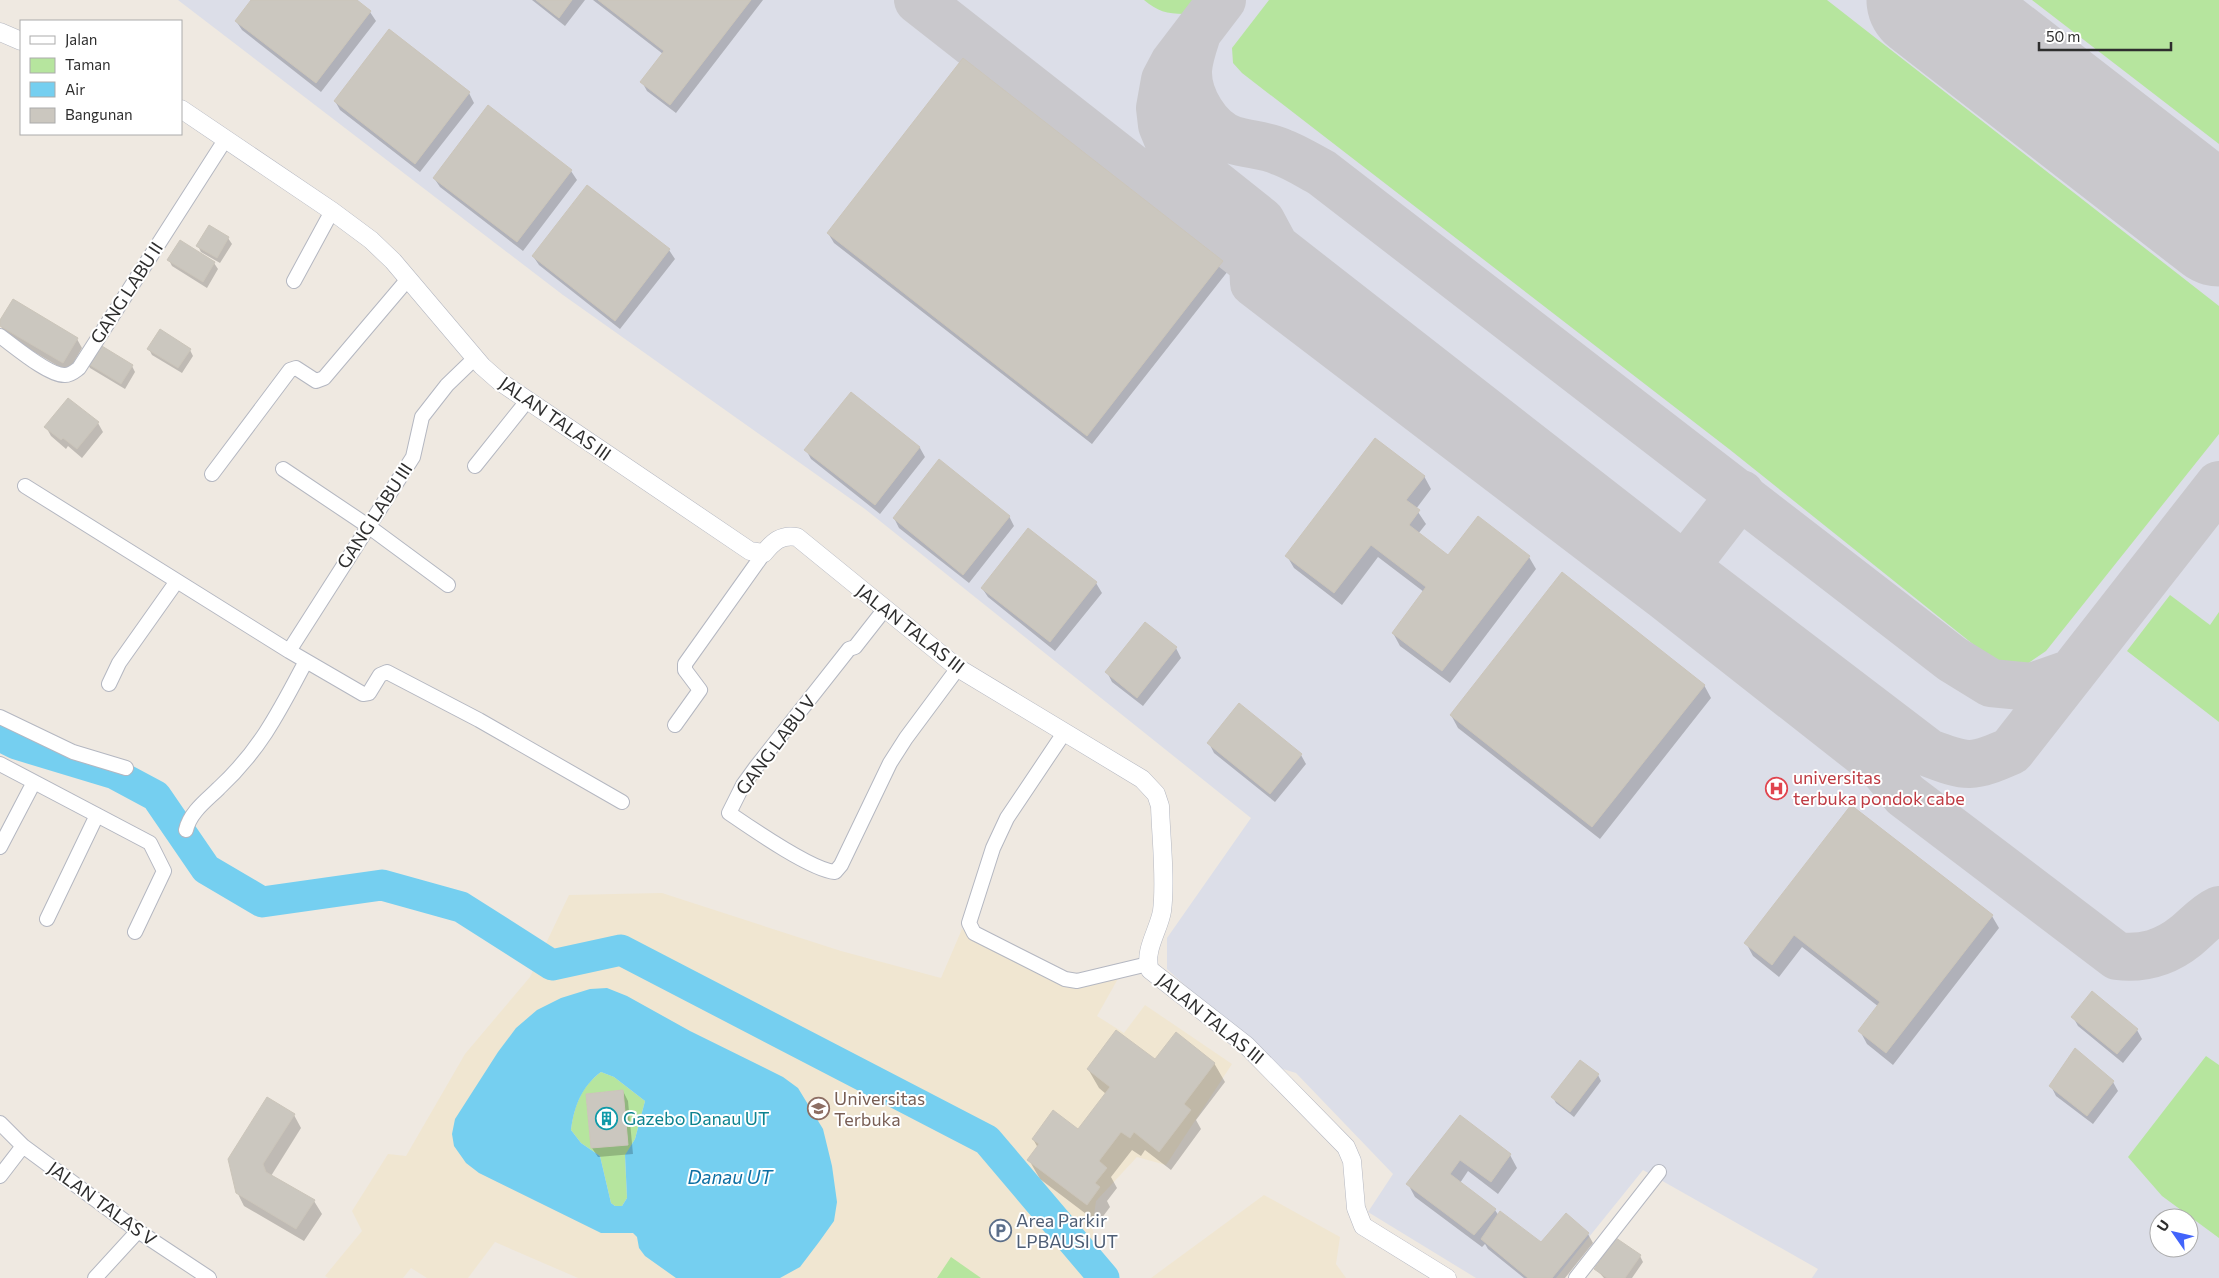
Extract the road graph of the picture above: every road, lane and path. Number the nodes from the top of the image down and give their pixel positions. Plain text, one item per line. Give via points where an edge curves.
1 (0, 32) edge
2 (20, 41) edge
3 (182, 110) edge
4 (225, 140) junction
5 (332, 210) junction
6 (408, 280) junction
7 (294, 281) dead end
8 (0, 336) edge
9 (475, 358) junction
10 (527, 401) junction
11 (476, 466) dead end
12 (283, 469) dead end
13 (212, 474) dead end
14 (25, 486) dead end
15 (368, 526) junction
16 (764, 553) junction
17 (177, 581) junction
18 (448, 585) dead end
19 (884, 610) junction
20 (289, 651) junction
21 (306, 661) junction
22 (958, 668) junction
23 (109, 684) dead end
24 (0, 717) edge
25 (675, 725) dead end
26 (1064, 733) junction
27 (0, 764) edge
28 (126, 768) dead end
29 (34, 782) junction
30 (622, 802) dead end
31 (97, 815) junction
32 (186, 830) dead end
33 (0, 847) edge
34 (47, 919) dead end
35 (135, 932) dead end
36 (1148, 964) junction
37 (0, 1123) edge
38 (23, 1146) junction
39 (1659, 1172) dead end
40 (0, 1176) edge
41 (138, 1231) junction
42 (95, 1278) edge
43 (209, 1278) edge
44 (1447, 1278) edge
45 (1576, 1278) edge

1 - 2 street
3 - 4 street, JALAN TALAS III
4 - 5 street, JALAN TALAS III
4 - 8 street, GANG LABU II via 79,368 73,373 58,374
5 - 6 street, JALAN TALAS III via 382,250
5 - 7 street
6 - 9 street, JALAN TALAS III
6 - 13 street via 324,378 316,381 296,368 290,370
9 - 10 street, JALAN TALAS III
9 - 15 street, GANG LABU III via 447,385 422,417 413,458
10 - 11 street
10 - 16 street, JALAN TALAS III via 746,549
12 - 15 street
14 - 17 street
15 - 18 street
15 - 20 street, GANG LABU III
16 - 19 street, JALAN TALAS III via 778,539 797,537
16 - 25 street via 685,664 684,670 700,690
17 - 20 street
17 - 23 street
19 - 22 street, JALAN TALAS III
19 - 22 street, GANG LABU V via 756,767 729,814 791,853 835,872 900,746
20 - 21 street
21 - 30 street via 366,694 381,673 387,672 479,720
21 - 32 street via 266,735 235,773 195,812
22 - 26 street, JALAN TALAS III
24 - 28 street via 73,752
26 - 36 street, JALAN TALAS III via 1142,779 1159,799 1162,904
26 - 36 street via 1015,804 1000,833 970,928 1065,980 1077,981
27 - 29 street
29 - 31 street
29 - 33 street
31 - 34 street
31 - 35 street via 150,843 164,871
36 - 44 street, JALAN TALAS III via 1150,970 1246,1045 1346,1147 1352,1161 1356,1208 1363,1226
37 - 38 street, JALAN TALAS V
38 - 40 street
38 - 41 street, JALAN TALAS V
39 - 45 street
41 - 42 street
41 - 43 street, JALAN TALAS V

